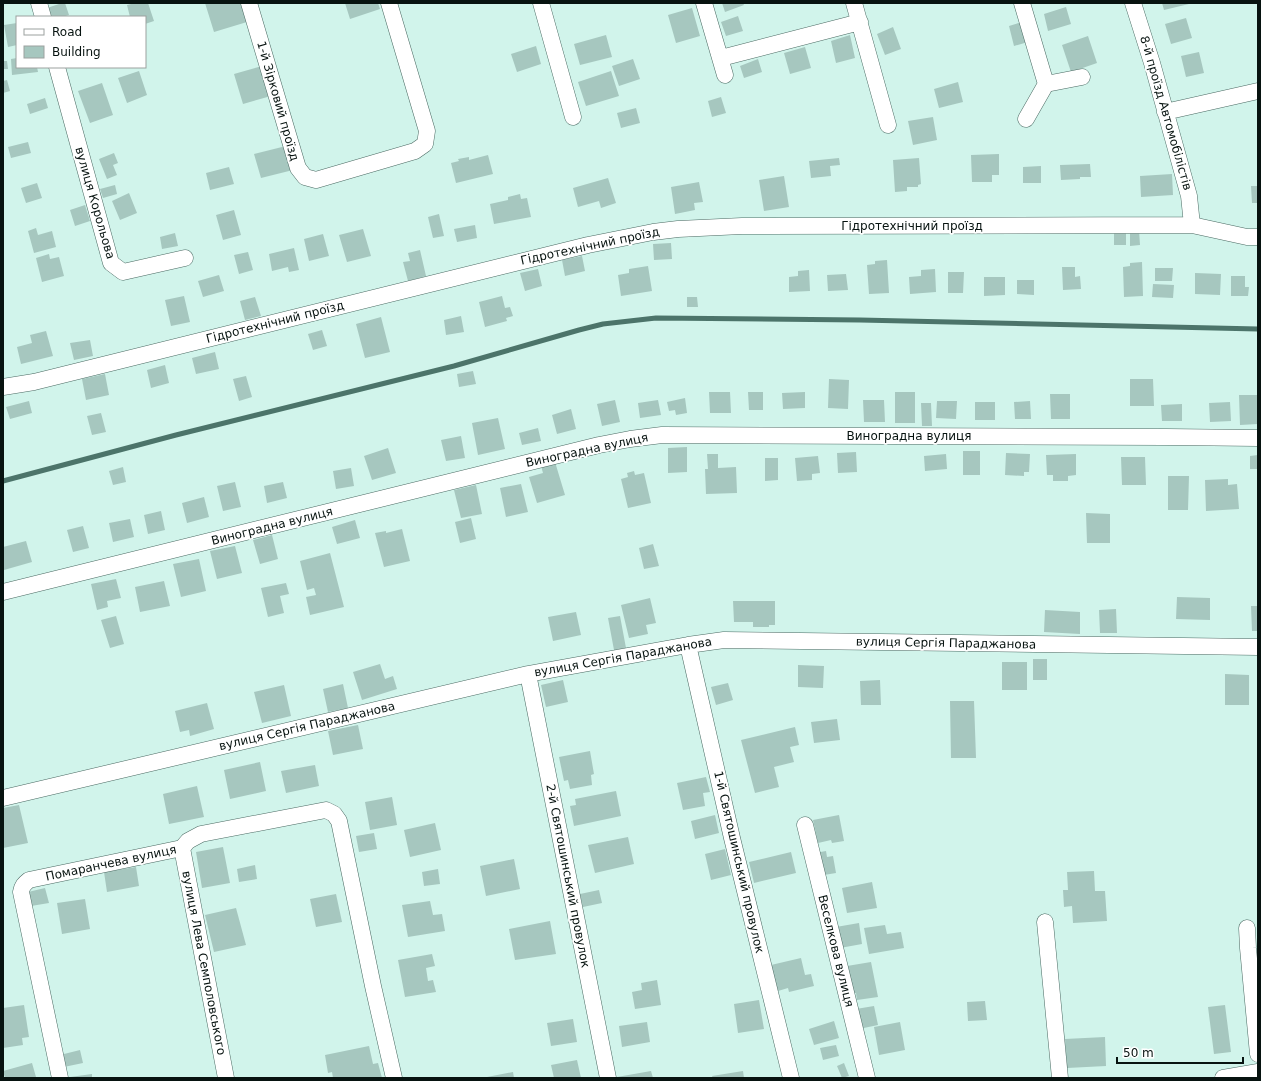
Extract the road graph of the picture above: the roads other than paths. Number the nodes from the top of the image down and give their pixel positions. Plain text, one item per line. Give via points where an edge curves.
1 (39, 3) edge
2 (249, 3) edge
3 (389, 3) edge
4 (541, 3) edge
5 (704, 3) edge
6 (854, 3) edge
7 (1022, 3) edge
8 (1133, 3) edge
9 (43, 16) edge
10 (860, 22) junction
11 (721, 58) junction
12 (57, 68) edge
13 (725, 75) dead end
14 (1082, 76) dead end
15 (1046, 84) junction
16 (1258, 91) edge
17 (1165, 112) junction
18 (573, 117) dead end
19 (1026, 119) dead end
20 (888, 125) dead end
21 (1192, 225) junction
22 (1258, 237) edge
23 (185, 258) dead end
24 (3, 387) edge
25 (1258, 438) edge
26 (3, 592) edge
27 (688, 645) junction
28 (1258, 647) edge
29 (528, 674) junction
30 (3, 798) edge
31 (805, 825) dead end
32 (182, 848) junction
33 (1045, 922) dead end
34 (1247, 928) dead end
35 (1258, 1054) edge
36 (1258, 1072) edge
37 (60, 1078) edge
38 (226, 1078) edge
39 (394, 1078) edge
40 (608, 1078) edge
41 (791, 1078) edge
42 (867, 1078) edge
43 (1060, 1078) edge
44 (1223, 1078) edge

1 - 9 street
2 - 3 street, 1-й Зірковий проїзд via 298,168 305,177 316,180 415,151 425,144 427,131
4 - 18 street
5 - 11 street
6 - 10 street
7 - 15 street
8 - 17 street, 8-й проїзд Автомобілістів
10 - 11 street
10 - 20 street
11 - 13 street
12 - 23 street, вулиця Корольова via 111,263 123,272
14 - 15 street
15 - 19 street
16 - 17 street
17 - 21 street, 8-й проїзд Автомобілістів via 1189,196
21 - 22 street, Гідротехнічний проїзд
21 - 24 street, Гідротехнічний проїзд via 750,226 652,232 588,245 34,382
25 - 26 street, Виноградна вулиця via 678,435 646,437 599,445
27 - 28 street, вулиця Сергія Параджанова via 724,640
27 - 29 street, вулиця Сергія Параджанова
27 - 41 street, 1-й Святошинський провулок
29 - 30 street, вулиця Сергія Параджанова
29 - 40 street, 2-й Святошинський провулок
31 - 42 street, Веселкова вулиця
32 - 37 street, Помаранчева вулиця via 29,880 21,887
32 - 38 street, вулиця Лева Семполовського
32 - 39 street, Помаранчева вулиця via 188,841 201,834 326,810 334,814 339,821
33 - 43 street
34 - 35 street
36 - 44 street

